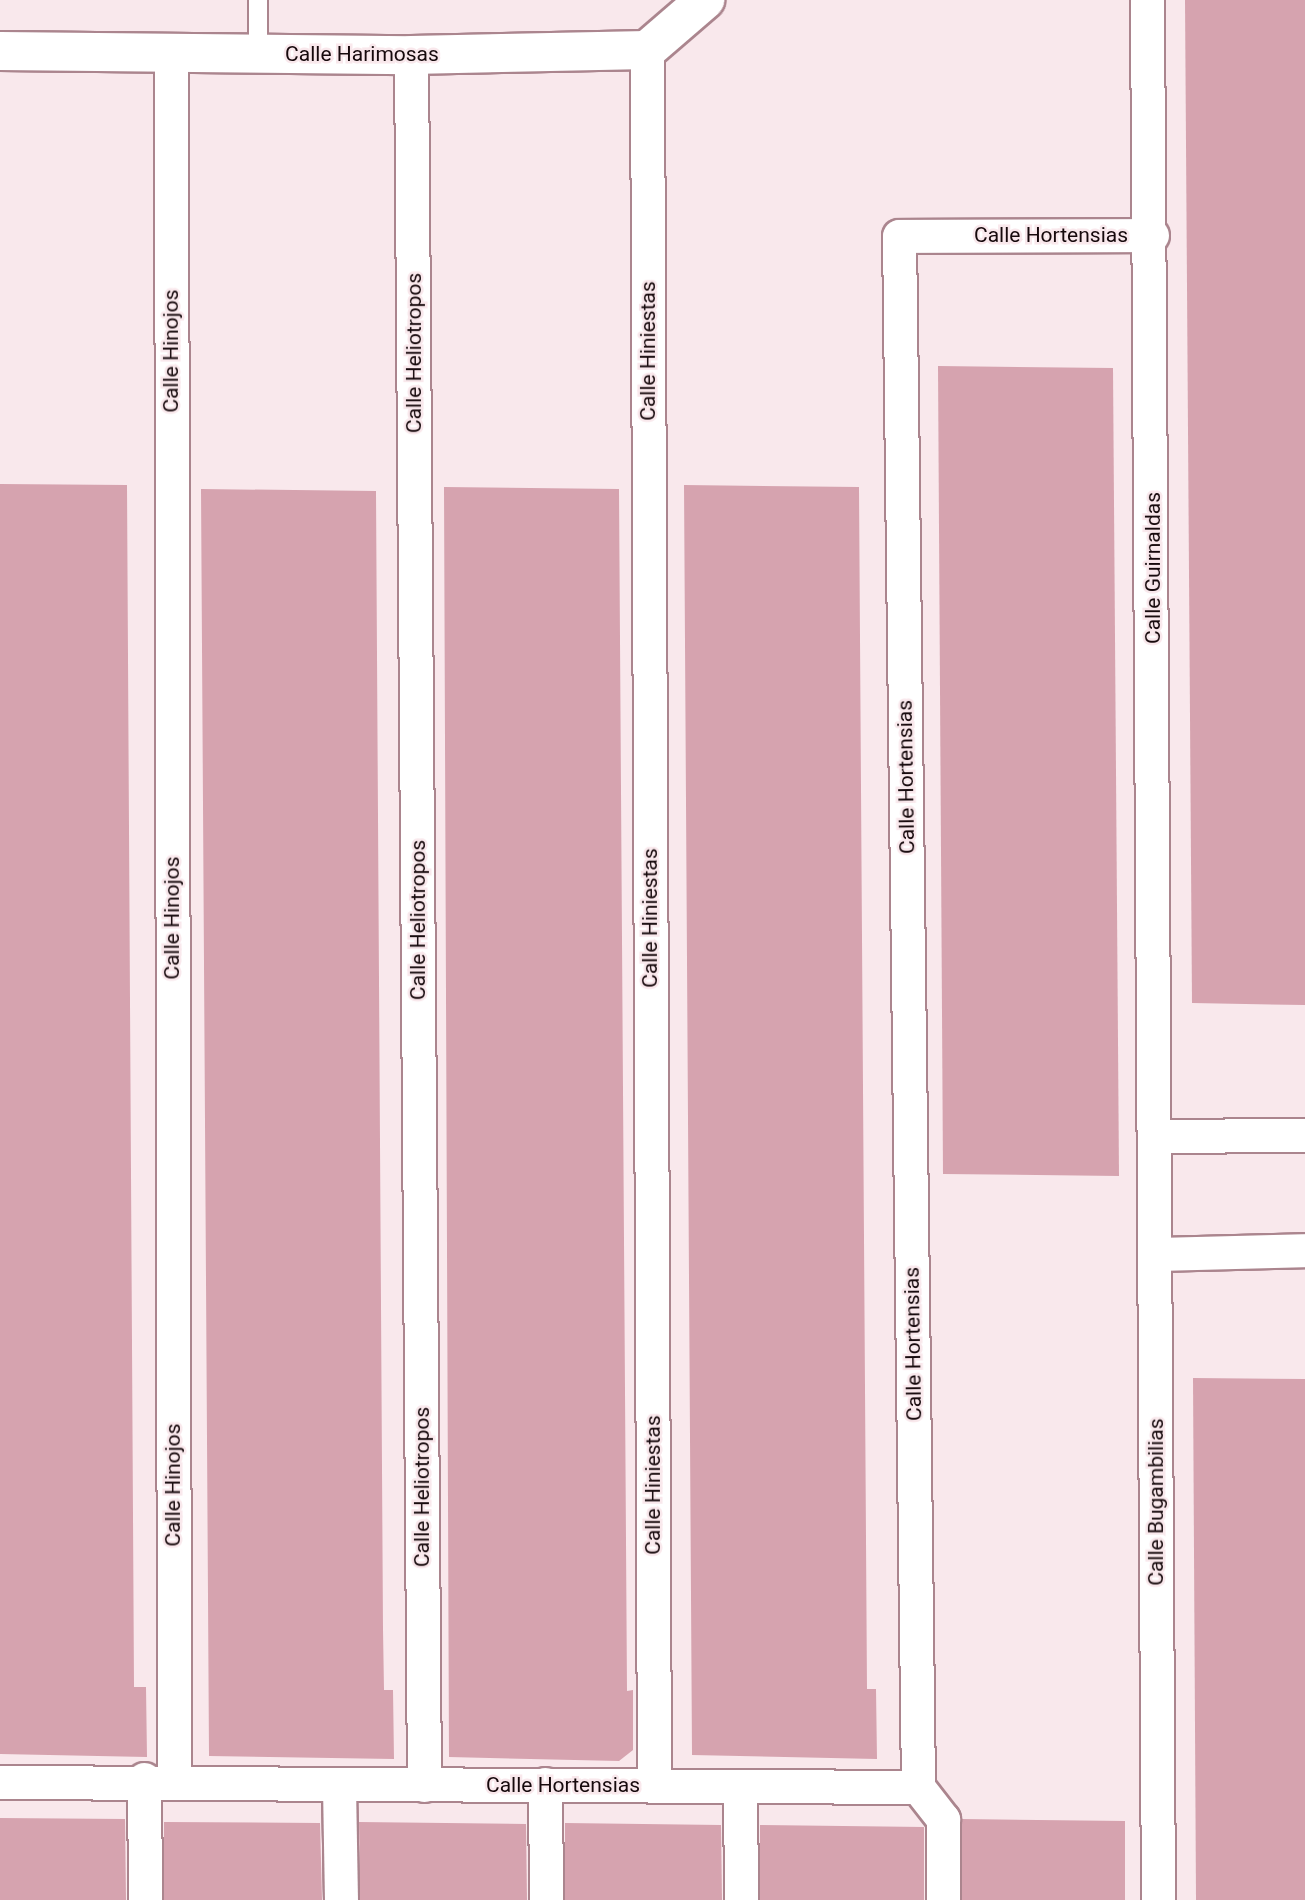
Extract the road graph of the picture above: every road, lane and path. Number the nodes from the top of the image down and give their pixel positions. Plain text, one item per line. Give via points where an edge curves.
1 (258, 0) edge
2 (705, 0) edge
3 (1147, 0) edge
4 (646, 50) junction
5 (0, 51) edge
6 (171, 53) junction
7 (258, 54) junction
8 (411, 55) junction
9 (1152, 235) junction
10 (1305, 1135) edge
11 (1154, 1136) junction
12 (1305, 1250) edge
13 (1155, 1254) junction
14 (159, 1781) junction
15 (0, 1782) edge
16 (545, 1784) junction
17 (424, 1785) junction
18 (654, 1785) junction
19 (339, 1786) junction
20 (740, 1786) junction
21 (918, 1787) junction
22 (145, 1900) edge
23 (341, 1900) edge
24 (546, 1900) edge
25 (741, 1900) edge
26 (943, 1900) edge
27 (1158, 1900) edge

1 - 7 lane
2 - 4 street
3 - 9 street, Calle Guirnaldas
4 - 8 street, Calle Harimosas
4 - 18 street, Calle Hiniestas
5 - 6 street, Calle Harimosas
6 - 7 street, Calle Harimosas
6 - 14 street, Calle Hinojos
7 - 8 street, Calle Harimosas
8 - 17 street, Calle Heliotropos
9 - 11 street, Calle Guirnaldas
9 - 21 street, Calle Hortensias via 899,236
10 - 11 street
11 - 13 street, Calle Guirnaldas
12 - 13 street
13 - 27 street, Calle Bugambilias
14 - 15 street, Calle Hortensias
14 - 19 street, Calle Hortensias
14 - 22 street, Calle Hinojos
16 - 17 street, Calle Hortensias
16 - 18 street, Calle Hortensias
16 - 24 street
17 - 19 street, Calle Hortensias
18 - 20 street, Calle Hortensias
19 - 23 street
20 - 21 street, Calle Hortensias
20 - 25 street
21 - 26 street via 943,1819

